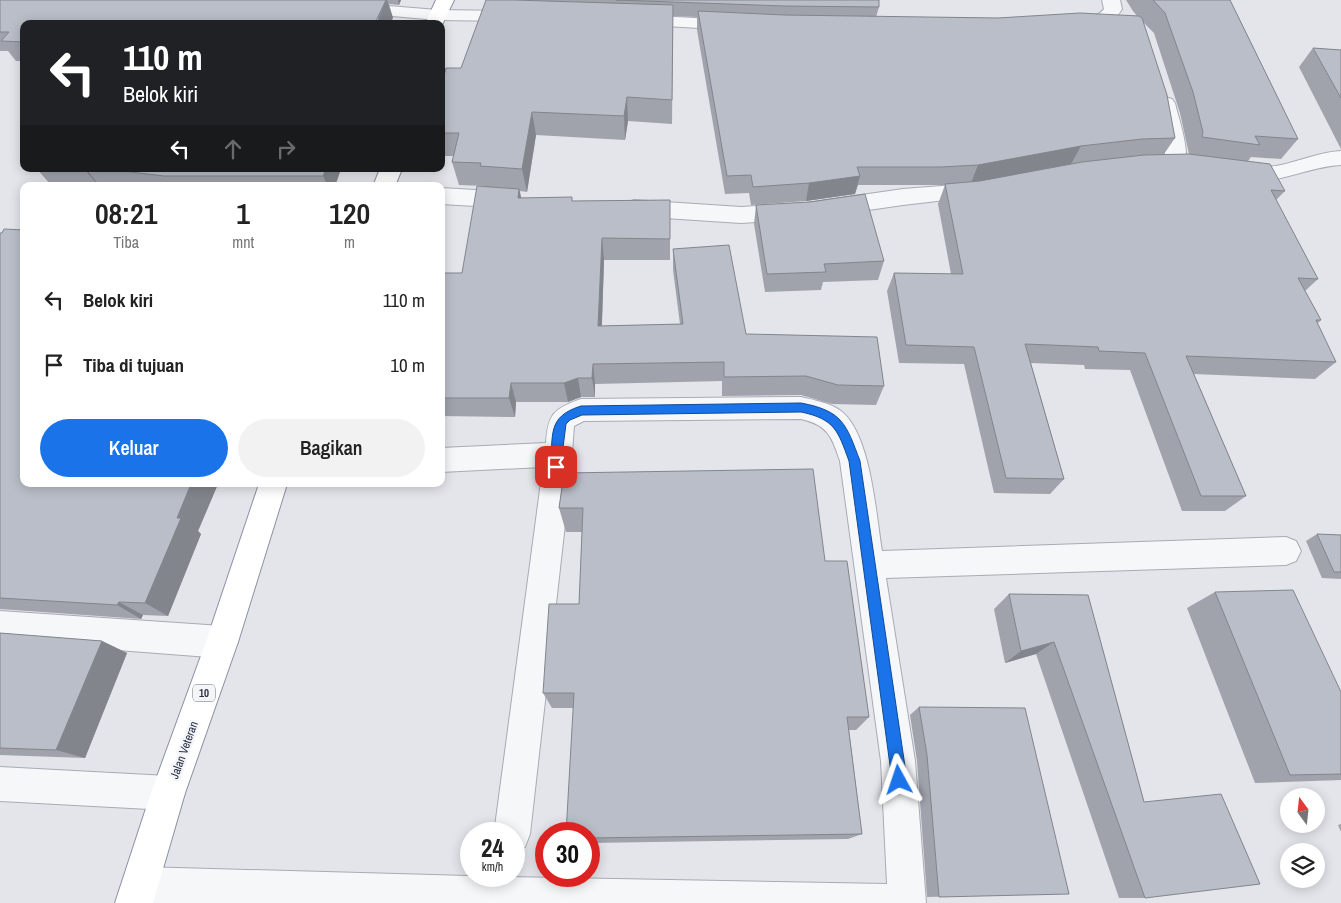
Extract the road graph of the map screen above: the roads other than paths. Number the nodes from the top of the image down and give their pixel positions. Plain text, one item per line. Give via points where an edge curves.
1 (1112, 4) edge
2 (333, 6) edge
3 (439, 13) edge
4 (532, 16) edge
5 (619, 19) edge
6 (1130, 21) edge
7 (1059, 25) edge
8 (753, 26) edge
9 (1160, 89) edge
10 (1341, 158) edge
11 (1175, 166) edge
12 (1218, 171) edge
13 (1000, 187) edge
14 (445, 196) edge
15 (528, 202) edge
16 (615, 207) edge
17 (557, 454) junction
18 (445, 460) edge
19 (272, 487) edge
20 (1286, 551) dead end
21 (869, 565) junction
22 (0, 626) edge
23 (222, 642) junction
24 (0, 784) edge
25 (168, 793) junction
26 (513, 822) edge
27 (504, 892) edge
28 (138, 894) edge
29 (898, 903) edge
30 (907, 903) edge

1 - 6 street
1 - 7 street via 1109,17 1098,23
2 - 3 street
3 - 4 street
5 - 8 street
9 - 11 street via 1176,153
10 - 12 street via 1323,159 1265,174
13 - 16 street via 806,211 741,215
14 - 15 street
17 - 18 street
17 - 21 street via 560,423 581,410 801,408 820,411 836,421 854,461
17 - 26 street
19 - 23 highway, Jalan Veteran / 10
20 - 21 street
21 - 30 street via 898,761
22 - 23 street
23 - 25 highway, Jalan Veteran / 10
24 - 25 street
25 - 28 highway, Jalan Veteran / 10
27 - 28 street via 238,889
27 - 29 street

